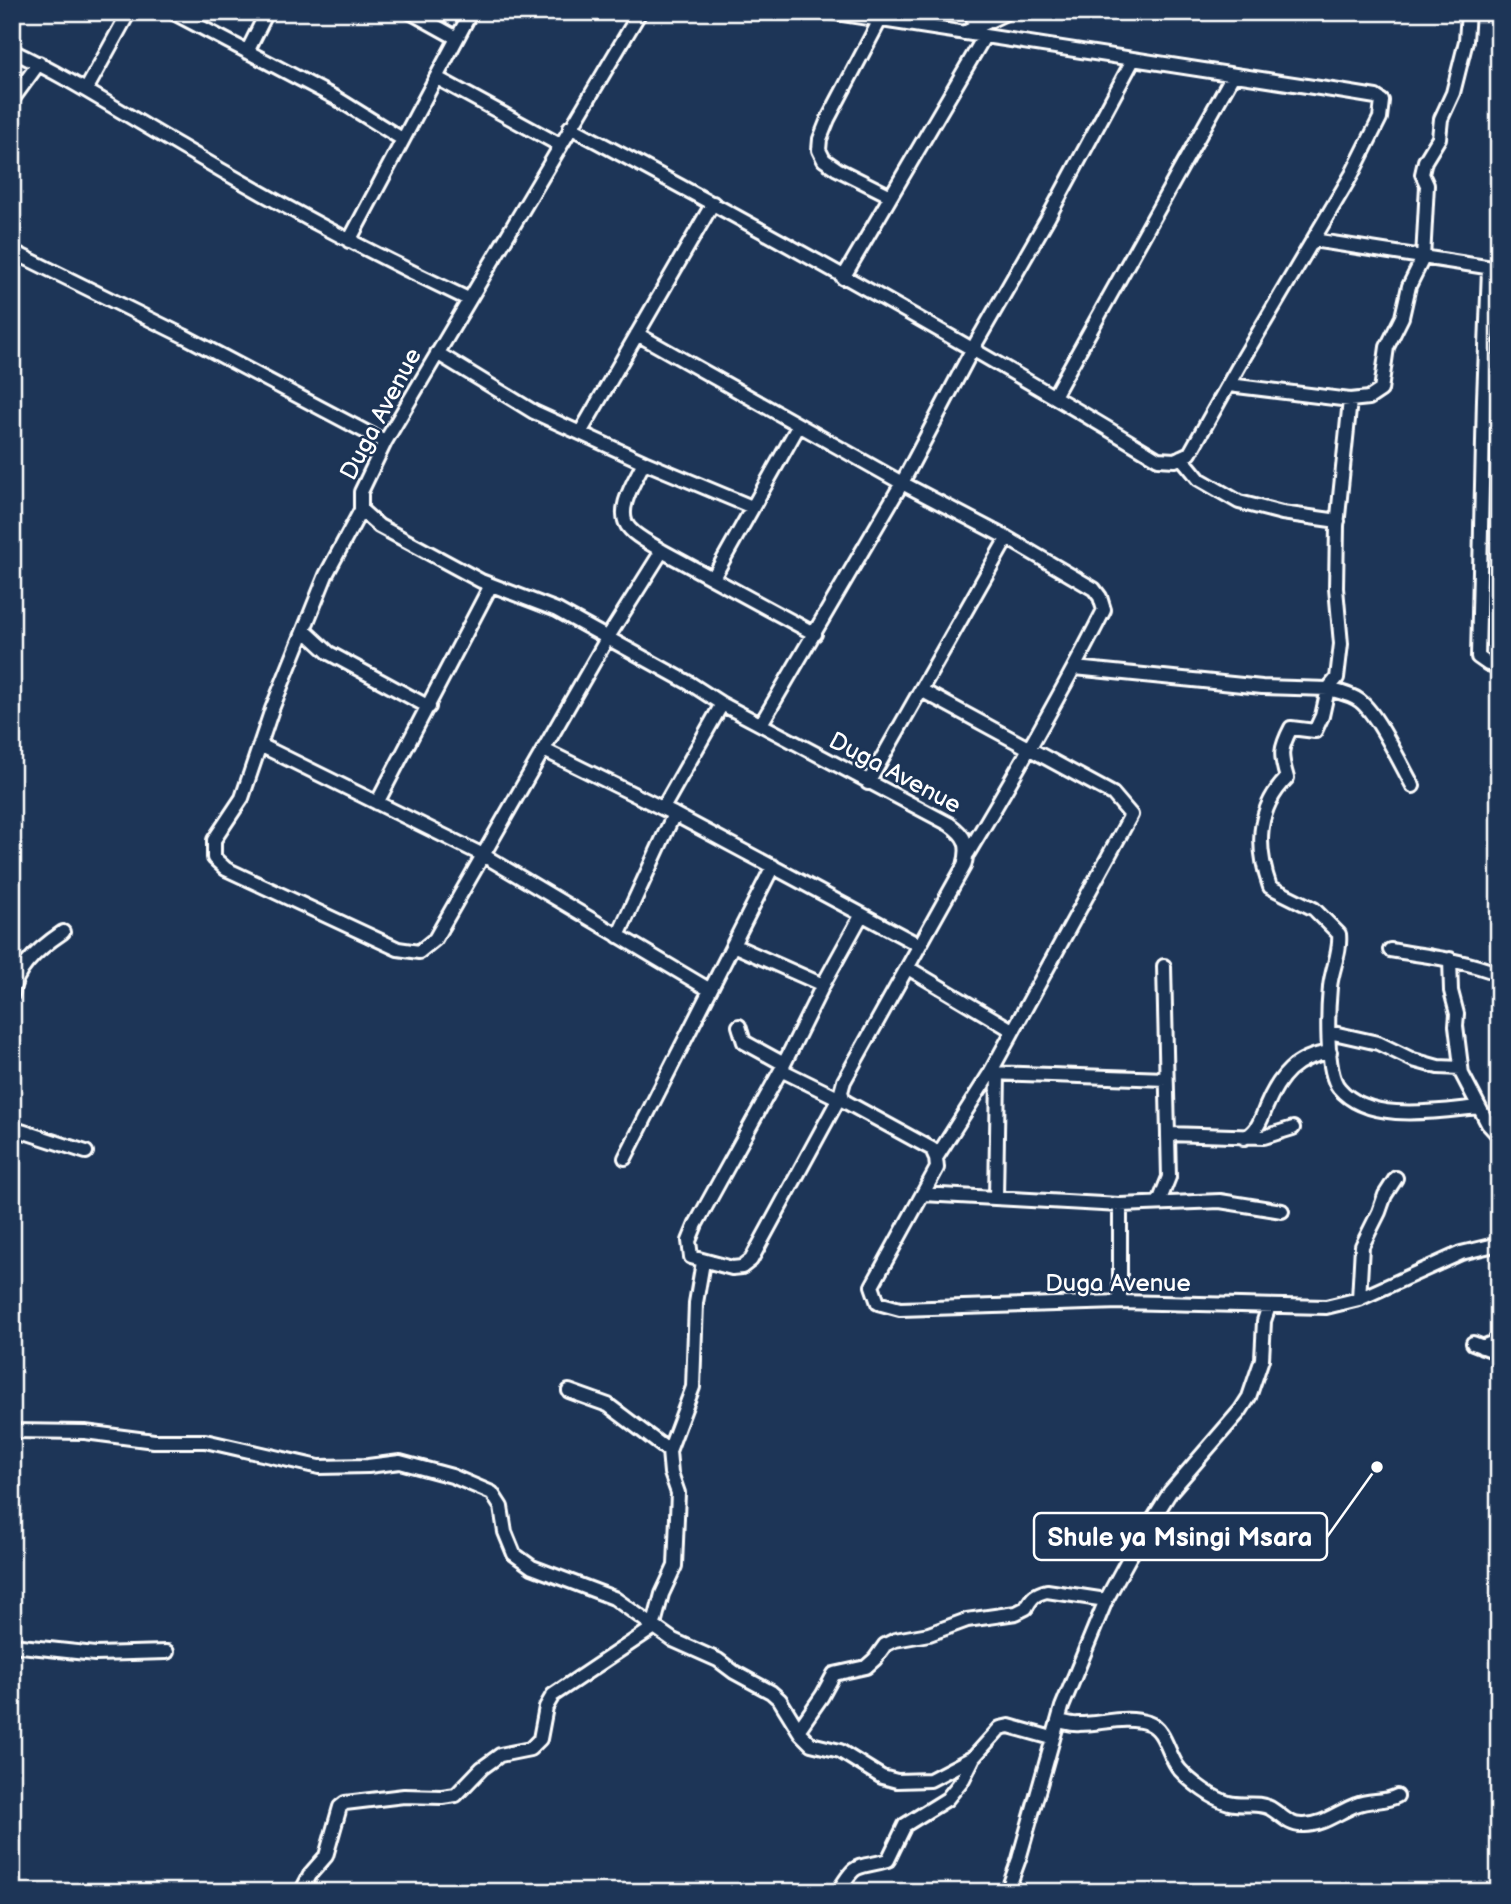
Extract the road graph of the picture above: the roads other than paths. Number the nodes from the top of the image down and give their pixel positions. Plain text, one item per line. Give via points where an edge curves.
1 (129, 12) edge
2 (172, 12) edge
3 (267, 12) edge
4 (410, 12) edge
5 (471, 12) edge
6 (640, 12) edge
7 (830, 12) edge
8 (970, 12) edge
9 (1008, 12) edge
10 (1468, 12) edge
11 (880, 20) junction
12 (975, 32) junction
13 (457, 38) junction
14 (12, 51) edge
15 (247, 52) junction
16 (1133, 60) junction
17 (38, 63) junction
18 (1233, 75) junction
19 (437, 78) junction
20 (86, 90) junction
21 (12, 100) edge
22 (570, 127) junction
23 (402, 139) junction
24 (560, 145) junction
25 (891, 196) junction
26 (713, 204) junction
27 (1313, 240) junction
28 (349, 241) junction
29 (14, 256) edge
30 (1423, 258) junction
31 (1494, 269) edge
32 (843, 278) junction
33 (468, 299) junction
34 (637, 334) junction
35 (972, 350) junction
36 (437, 353) junction
37 (1229, 385) junction
38 (1054, 396) junction
39 (1350, 400) junction
40 (799, 425) junction
41 (580, 433) junction
42 (385, 443) junction
43 (1181, 457) junction
44 (644, 462) junction
45 (902, 483) junction
46 (752, 507) junction
47 (361, 510) junction
48 (1338, 522) junction
49 (1007, 538) junction
50 (662, 551) junction
51 (713, 578) junction
52 (491, 585) junction
53 (304, 630) junction
54 (815, 634) junction
55 (608, 637) junction
56 (1499, 667) edge
57 (1075, 668) junction
58 (1328, 689) junction
59 (921, 690) junction
60 (722, 705) junction
61 (429, 706) junction
62 (761, 724) junction
63 (260, 745) junction
64 (1031, 749) junction
65 (544, 750) junction
66 (868, 783) junction
67 (1413, 786) dead end
68 (377, 803) junction
69 (668, 811) junction
70 (968, 853) junction
71 (483, 856) junction
72 (773, 866) junction
73 (861, 916) junction
74 (63, 932) dead end
75 (618, 936) junction
76 (733, 944) junction
77 (919, 945) junction
78 (1390, 950) dead end
79 (1450, 959) junction
80 (1164, 967) dead end
81 (908, 968) junction
82 (1499, 974) edge
83 (823, 985) junction
84 (710, 990) junction
85 (12, 995) edge
86 (739, 1026) dead end
87 (1012, 1030) junction
88 (1329, 1032) junction
89 (1330, 1052) junction
90 (782, 1067) junction
91 (1461, 1068) junction
92 (994, 1073) junction
93 (1166, 1079) junction
94 (841, 1101) junction
95 (1479, 1107) junction
96 (12, 1128) edge
97 (1293, 1128) dead end
98 (1168, 1134) junction
99 (1499, 1136) edge
100 (1244, 1138) junction
101 (86, 1152) dead end
102 (625, 1158) dead end
103 (936, 1158) junction
104 (1396, 1178) dead end
105 (923, 1194) junction
106 (996, 1198) junction
107 (1159, 1202) junction
108 (1120, 1205) junction
109 (1282, 1211) dead end
110 (1499, 1244) edge
111 (704, 1262) junction
112 (1359, 1299) junction
113 (1120, 1302) junction
114 (1269, 1306) junction
115 (1499, 1340) edge
116 (1499, 1353) edge
117 (569, 1391) dead end
118 (12, 1431) edge
119 (669, 1451) junction
120 (1106, 1600) junction
121 (653, 1628) junction
122 (12, 1645) edge
123 (167, 1652) dead end
124 (1058, 1721) junction
125 (799, 1729) junction
126 (1052, 1738) junction
127 (974, 1757) junction
128 (1397, 1796) dead end
129 (301, 1892) edge
130 (838, 1892) edge
131 (1007, 1892) edge

1 - 20 street
2 - 15 street
3 - 15 street
4 - 13 street
5 - 13 street
6 - 22 street, Duga Avenue
7 - 11 street
8 - 12 street
9 - 12 street
10 - 30 street via 1468,33 1453,93 1422,174 1427,185
11 - 12 street
11 - 25 street via 828,119 819,150 837,169
12 - 16 street
12 - 25 street
13 - 19 street
14 - 17 street
15 - 23 street
16 - 18 street
16 - 35 street
17 - 20 street
17 - 21 street
18 - 27 street via 1382,101 1380,117 1352,174
18 - 38 street
19 - 23 street
19 - 24 street
20 - 28 street
22 - 24 street, Duga Avenue
22 - 26 street
23 - 28 street
24 - 33 street, Duga Avenue
25 - 32 street
26 - 32 street
26 - 34 street
27 - 30 street
27 - 37 street
28 - 33 street
29 - 42 street via 184,336
30 - 31 street
30 - 39 street via 1387,347 1381,390 1369,398
31 - 56 street via 1484,399 1478,657
32 - 35 street
33 - 36 street, Duga Avenue
34 - 40 street
34 - 41 street
35 - 38 street
35 - 45 street
36 - 41 street via 534,412
36 - 42 street, Duga Avenue
37 - 39 street
37 - 43 street via 1199,441
38 - 43 street via 1158,459
39 - 48 street
40 - 45 street
40 - 46 street
41 - 44 street
42 - 47 street, Duga Avenue via 360,492
43 - 48 street via 1199,479 1239,502
44 - 46 street
44 - 50 street via 624,513 629,528
45 - 49 street
45 - 54 street
46 - 51 street
47 - 52 street, Duga Avenue via 379,526
47 - 53 street via 326,575
48 - 58 street via 1336,588 1341,644 1337,678
49 - 57 street via 1094,589 1100,597 1104,610
49 - 59 street
50 - 51 street
50 - 55 street
51 - 54 street
52 - 55 street, Duga Avenue via 557,610
52 - 61 street
53 - 61 street via 329,653
53 - 63 street
54 - 62 street
55 - 60 street, Duga Avenue
55 - 65 street
57 - 58 street
57 - 64 street
58 - 67 street via 1361,701
58 - 88 street via 1315,731 1291,728 1282,745 1287,778 1275,790 1260,825 1270,887 1314,909 1339,934
59 - 64 street
59 - 66 street
60 - 62 street, Duga Avenue
60 - 69 street
61 - 68 street
62 - 66 street, Duga Avenue
63 - 68 street
63 - 71 street via 242,798 214,840 215,858 226,869 398,949 419,952 435,939
64 - 70 street
64 - 87 street, Duga Avenue via 1113,794 1131,815
65 - 69 street
65 - 71 street
66 - 70 street, Duga Avenue via 948,824 968,842
68 - 71 street
69 - 72 street
69 - 75 street
70 - 77 street, Duga Avenue
71 - 75 street
72 - 73 street
72 - 76 street
73 - 77 street
73 - 83 street
74 - 85 street via 27,964
75 - 84 street
76 - 83 street
76 - 84 street
77 - 81 street, Duga Avenue
78 - 79 street
79 - 82 street
79 - 91 street
80 - 93 street
81 - 87 street
81 - 94 street, Duga Avenue via 844,1081
83 - 90 street
84 - 102 street
86 - 90 street via 744,1042
87 - 92 street, Duga Avenue
88 - 89 street
88 - 91 street via 1378,1043 1438,1067
89 - 95 street via 1338,1088 1359,1104 1405,1113
89 - 100 street via 1317,1054 1283,1074 1257,1128
90 - 94 street
90 - 111 street via 689,1241 691,1257
91 - 95 street
92 - 93 street
92 - 103 street, Duga Avenue
92 - 106 street
93 - 98 street
94 - 103 street via 932,1149
94 - 111 street, Duga Avenue via 751,1260 732,1268
95 - 99 street
96 - 101 street
97 - 100 street
98 - 100 street
98 - 107 street via 1169,1177
103 - 105 street, Duga Avenue
104 - 112 street via 1362,1246
105 - 106 street
105 - 113 street, Duga Avenue via 872,1286 878,1303 900,1309
106 - 108 street
107 - 108 street
107 - 109 street via 1220,1201
108 - 113 street
110 - 112 street, Duga Avenue via 1461,1253
111 - 119 street via 696,1303 693,1387
112 - 114 street, Duga Avenue via 1326,1307
113 - 114 street, Duga Avenue
114 - 120 street via 1262,1359 1249,1398 1170,1492
115 - 116 street via 1478,1345
117 - 119 street via 608,1405
118 - 121 street via 205,1441 320,1467 400,1462 452,1476 492,1493 501,1507 514,1554 532,1567 614,1598
119 - 121 street via 678,1493 675,1566
120 - 124 street
120 - 125 street via 1047,1591 1038,1593 1016,1613 967,1620 885,1644 866,1667 834,1674
121 - 125 street via 771,1692
121 - 129 street via 553,1695 545,1707 540,1739 530,1749 500,1755 456,1795 345,1803 326,1856
122 - 123 street via 95,1654
124 - 126 street
124 - 128 street via 1152,1725 1181,1772 1217,1799 1255,1803 1292,1824 1319,1824 1357,1805
125 - 127 street via 811,1744 839,1751 897,1781 930,1780
126 - 127 street via 1009,1726 1000,1728
126 - 131 street
127 - 130 street via 947,1799 905,1825 888,1860 852,1869

